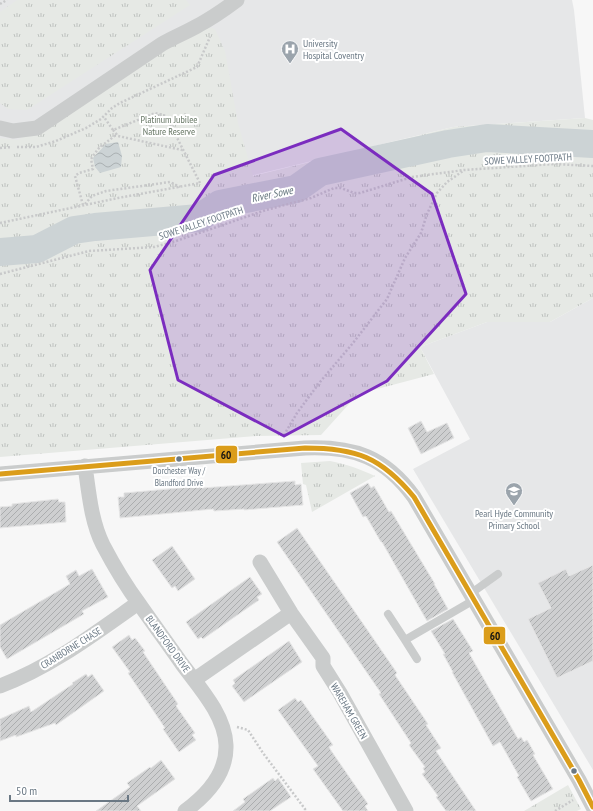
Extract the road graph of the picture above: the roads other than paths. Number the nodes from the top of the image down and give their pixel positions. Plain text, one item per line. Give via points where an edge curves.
1 (237, 0) edge
2 (0, 128) edge
3 (85, 466) junction
4 (0, 474) edge
5 (260, 562) dead end
6 (498, 574) dead end
7 (472, 597) junction
8 (138, 603) junction
9 (291, 613) junction
10 (388, 614) dead end
11 (405, 640) junction
12 (417, 659) dead end
13 (194, 680) junction
14 (0, 686) edge
15 (593, 807) edge
16 (187, 810) edge
17 (406, 811) edge

1 - 2 street via 200,25 168,41 36,128 13,132
3 - 4 street
3 - 7 street via 322,447 375,460 392,472 414,497
3 - 8 street, BLANDFORD DRIVE via 90,505 102,544
5 - 9 street, WAREHAM GREEN
6 - 7 lane
7 - 11 lane
7 - 15 street
8 - 13 street, BLANDFORD DRIVE
8 - 14 street, CRANBORNE CHASE via 45,666
9 - 13 street
9 - 17 street, WAREHAM GREEN via 323,658 323,666
10 - 11 lane
11 - 12 lane
13 - 16 street, BLANDFORD DRIVE via 222,723 226,755 215,783

